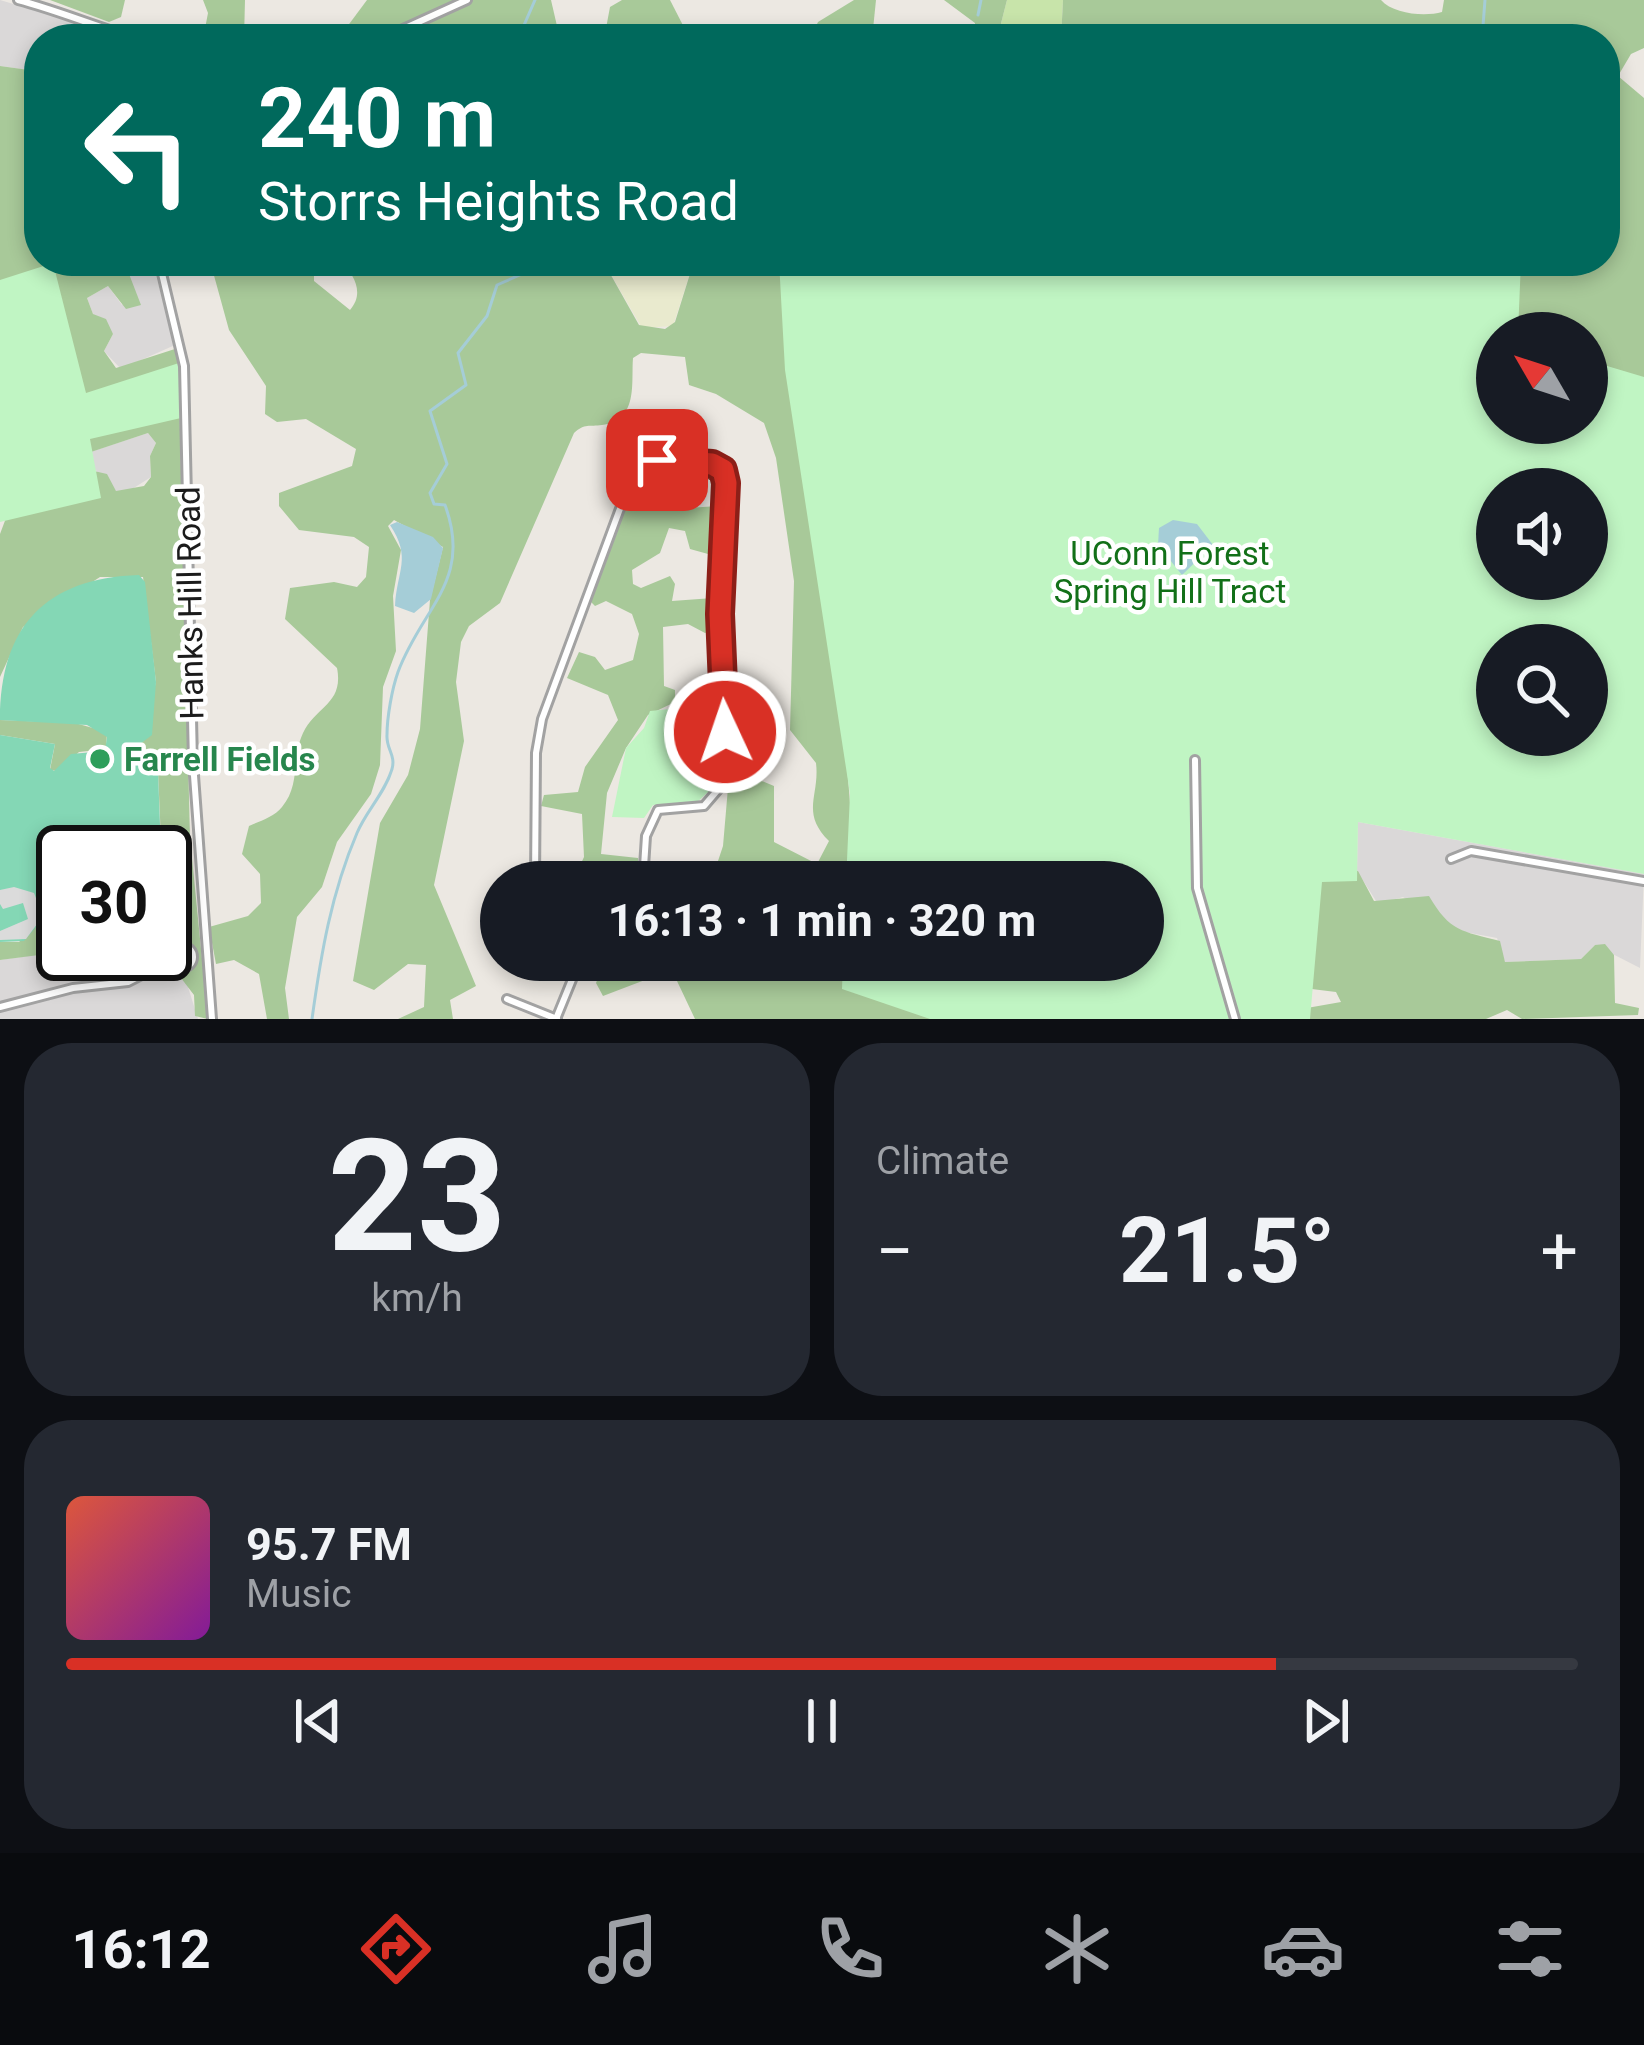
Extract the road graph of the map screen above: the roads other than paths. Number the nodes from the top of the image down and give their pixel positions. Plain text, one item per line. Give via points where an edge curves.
1 (19, 0) edge
2 (467, 0) edge
3 (85, 24) edge
4 (415, 24) edge
5 (163, 276) edge
6 (1195, 760) dead end
7 (1451, 859) dead end
8 (537, 861) edge
9 (644, 861) edge
10 (1644, 881) edge
11 (130, 981) edge
12 (572, 981) edge
13 (507, 999) dead end
14 (0, 1007) edge
15 (212, 1019) edge
16 (557, 1019) edge
17 (1235, 1019) edge

1 - 3 street
2 - 4 street
5 - 15 street, Hanks Hill Road via 184,366 193,762
6 - 17 street via 1202,920
7 - 10 street via 1471,851
8 - 9 street via 542,719 621,506 643,465 712,464 726,483 722,785 704,806 658,810
11 - 14 street
12 - 16 street
13 - 16 street

